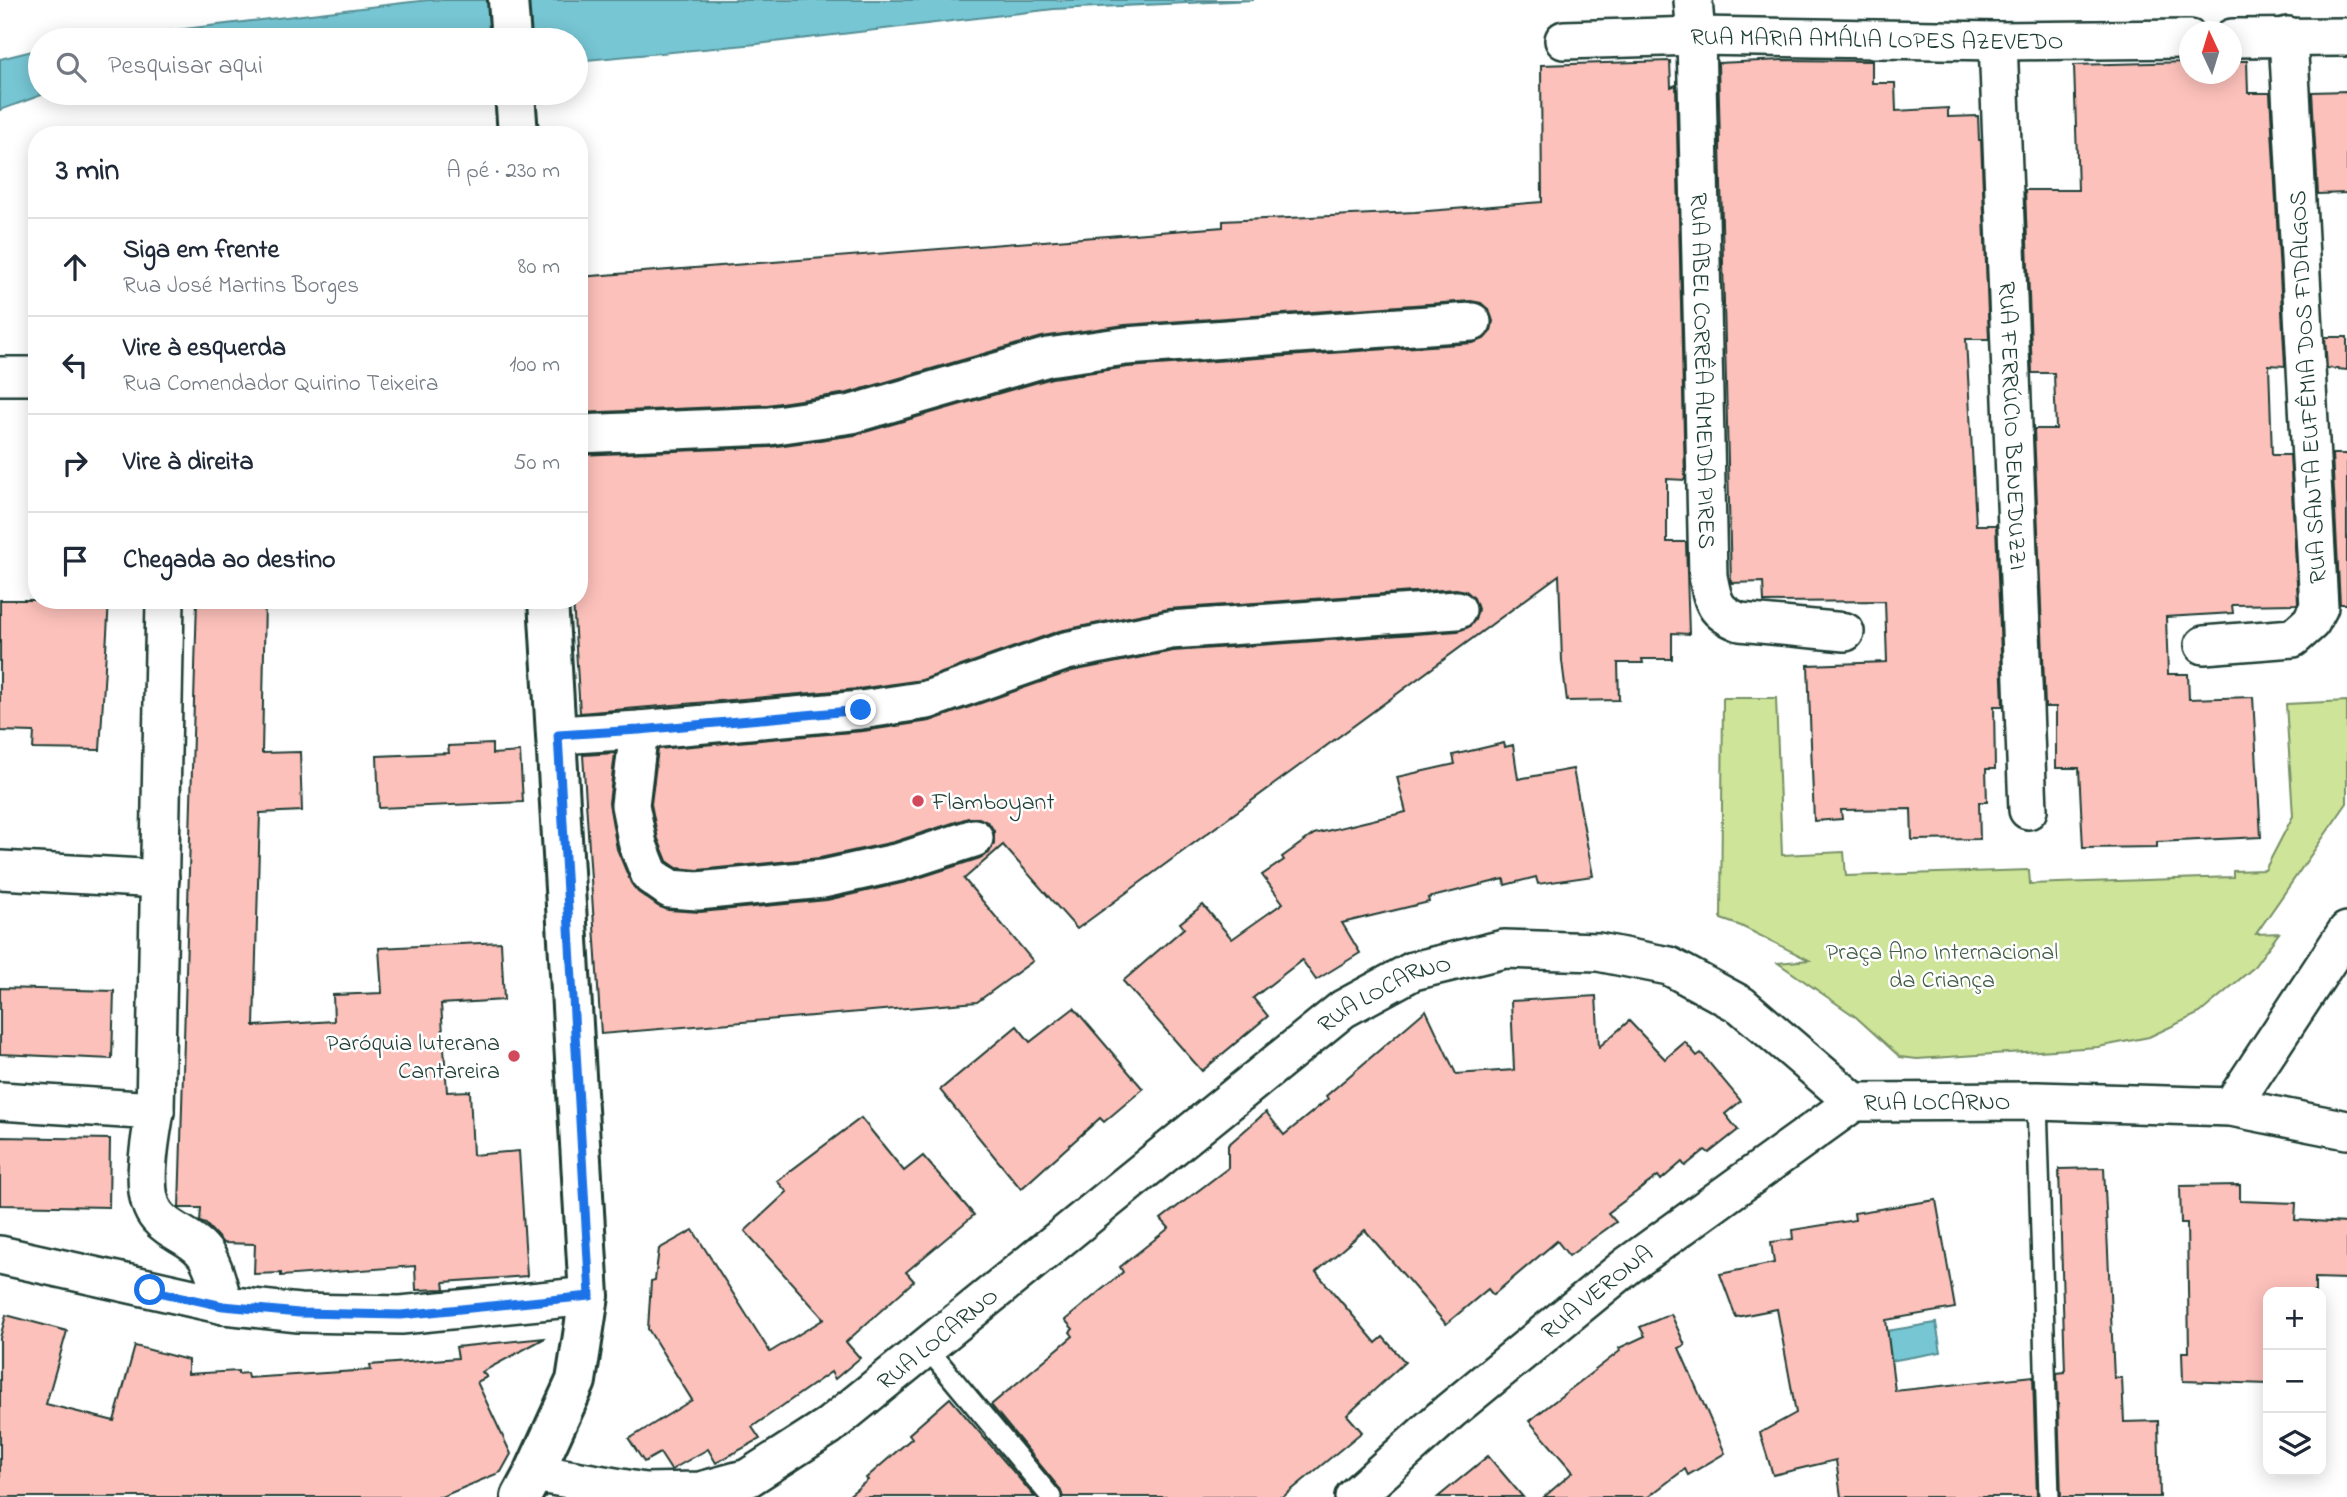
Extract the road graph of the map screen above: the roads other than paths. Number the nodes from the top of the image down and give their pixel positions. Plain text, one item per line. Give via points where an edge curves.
1 (1693, 0) edge
2 (1696, 36) junction
3 (2288, 36) junction
4 (2347, 37) edge
5 (2242, 38) edge
6 (2179, 39) edge
7 (1564, 40) dead end
8 (1998, 41) junction
9 (1472, 322) dead end
10 (0, 376) edge
11 (28, 376) edge
12 (588, 434) edge
13 (165, 609) edge
14 (549, 609) edge
15 (1457, 611) dead end
16 (1845, 632) dead end
17 (2204, 645) dead end
18 (639, 730) junction
19 (558, 735) junction
20 (2028, 810) dead end
21 (975, 838) dead end
22 (0, 870) edge
23 (160, 879) junction
24 (2347, 931) edge
25 (0, 1101) edge
26 (2037, 1101) junction
27 (1854, 1102) junction
28 (2231, 1107) junction
29 (155, 1111) junction
30 (2347, 1130) edge
31 (0, 1255) edge
32 (590, 1296) junction
33 (223, 1306) junction
34 (927, 1348) junction
35 (528, 1485) edge
36 (1051, 1497) edge
37 (1354, 1497) edge
38 (2049, 1497) edge

1 - 2 street, RUA ABEL CORRÊA ALMEIDA PIRES
2 - 7 street, RUA MARIA AMÁLIA LOPES AZEVEDO
2 - 8 street, RUA MARIA AMÁLIA LOPES AZEVEDO
2 - 16 street, RUA ABEL CORRÊA ALMEIDA PIRES via 1708,576 1713,603 1725,616 1740,622
3 - 4 street
3 - 5 street
3 - 17 street, RUA SANTA EUFÊMIA DOS FIDALGOS via 2319,607 2311,622 2293,638
6 - 8 street, RUA MARIA AMÁLIA LOPES AZEVEDO
8 - 20 street, RUA FERRÚCIO BENEDUZZI
9 - 12 street via 1126,346 1048,357 852,414 769,426
10 - 11 street
13 - 23 street
14 - 19 street
15 - 18 street via 1170,630 1066,651 927,700
18 - 19 street
18 - 21 street via 630,805 650,875 670,889 698,891 823,879 900,862
19 - 32 street
22 - 23 street
23 - 29 street
24 - 28 street
25 - 29 street
26 - 27 street, RUA LOCARNO
26 - 28 street, RUA LOCARNO
26 - 38 lane
27 - 34 street, RUA LOCARNO via 1741,1005 1669,966 1598,952 1504,949 1413,971 1343,1009
27 - 37 street, RUA VERONA via 1627,1266 1450,1411
28 - 30 street, RUA LOCARNO
29 - 33 street via 146,1174 149,1196 157,1217 201,1249
31 - 33 street
32 - 33 street via 401,1315
32 - 35 street via 576,1381
34 - 35 street, RUA LOCARNO via 829,1426 748,1478 700,1491
34 - 36 lane

